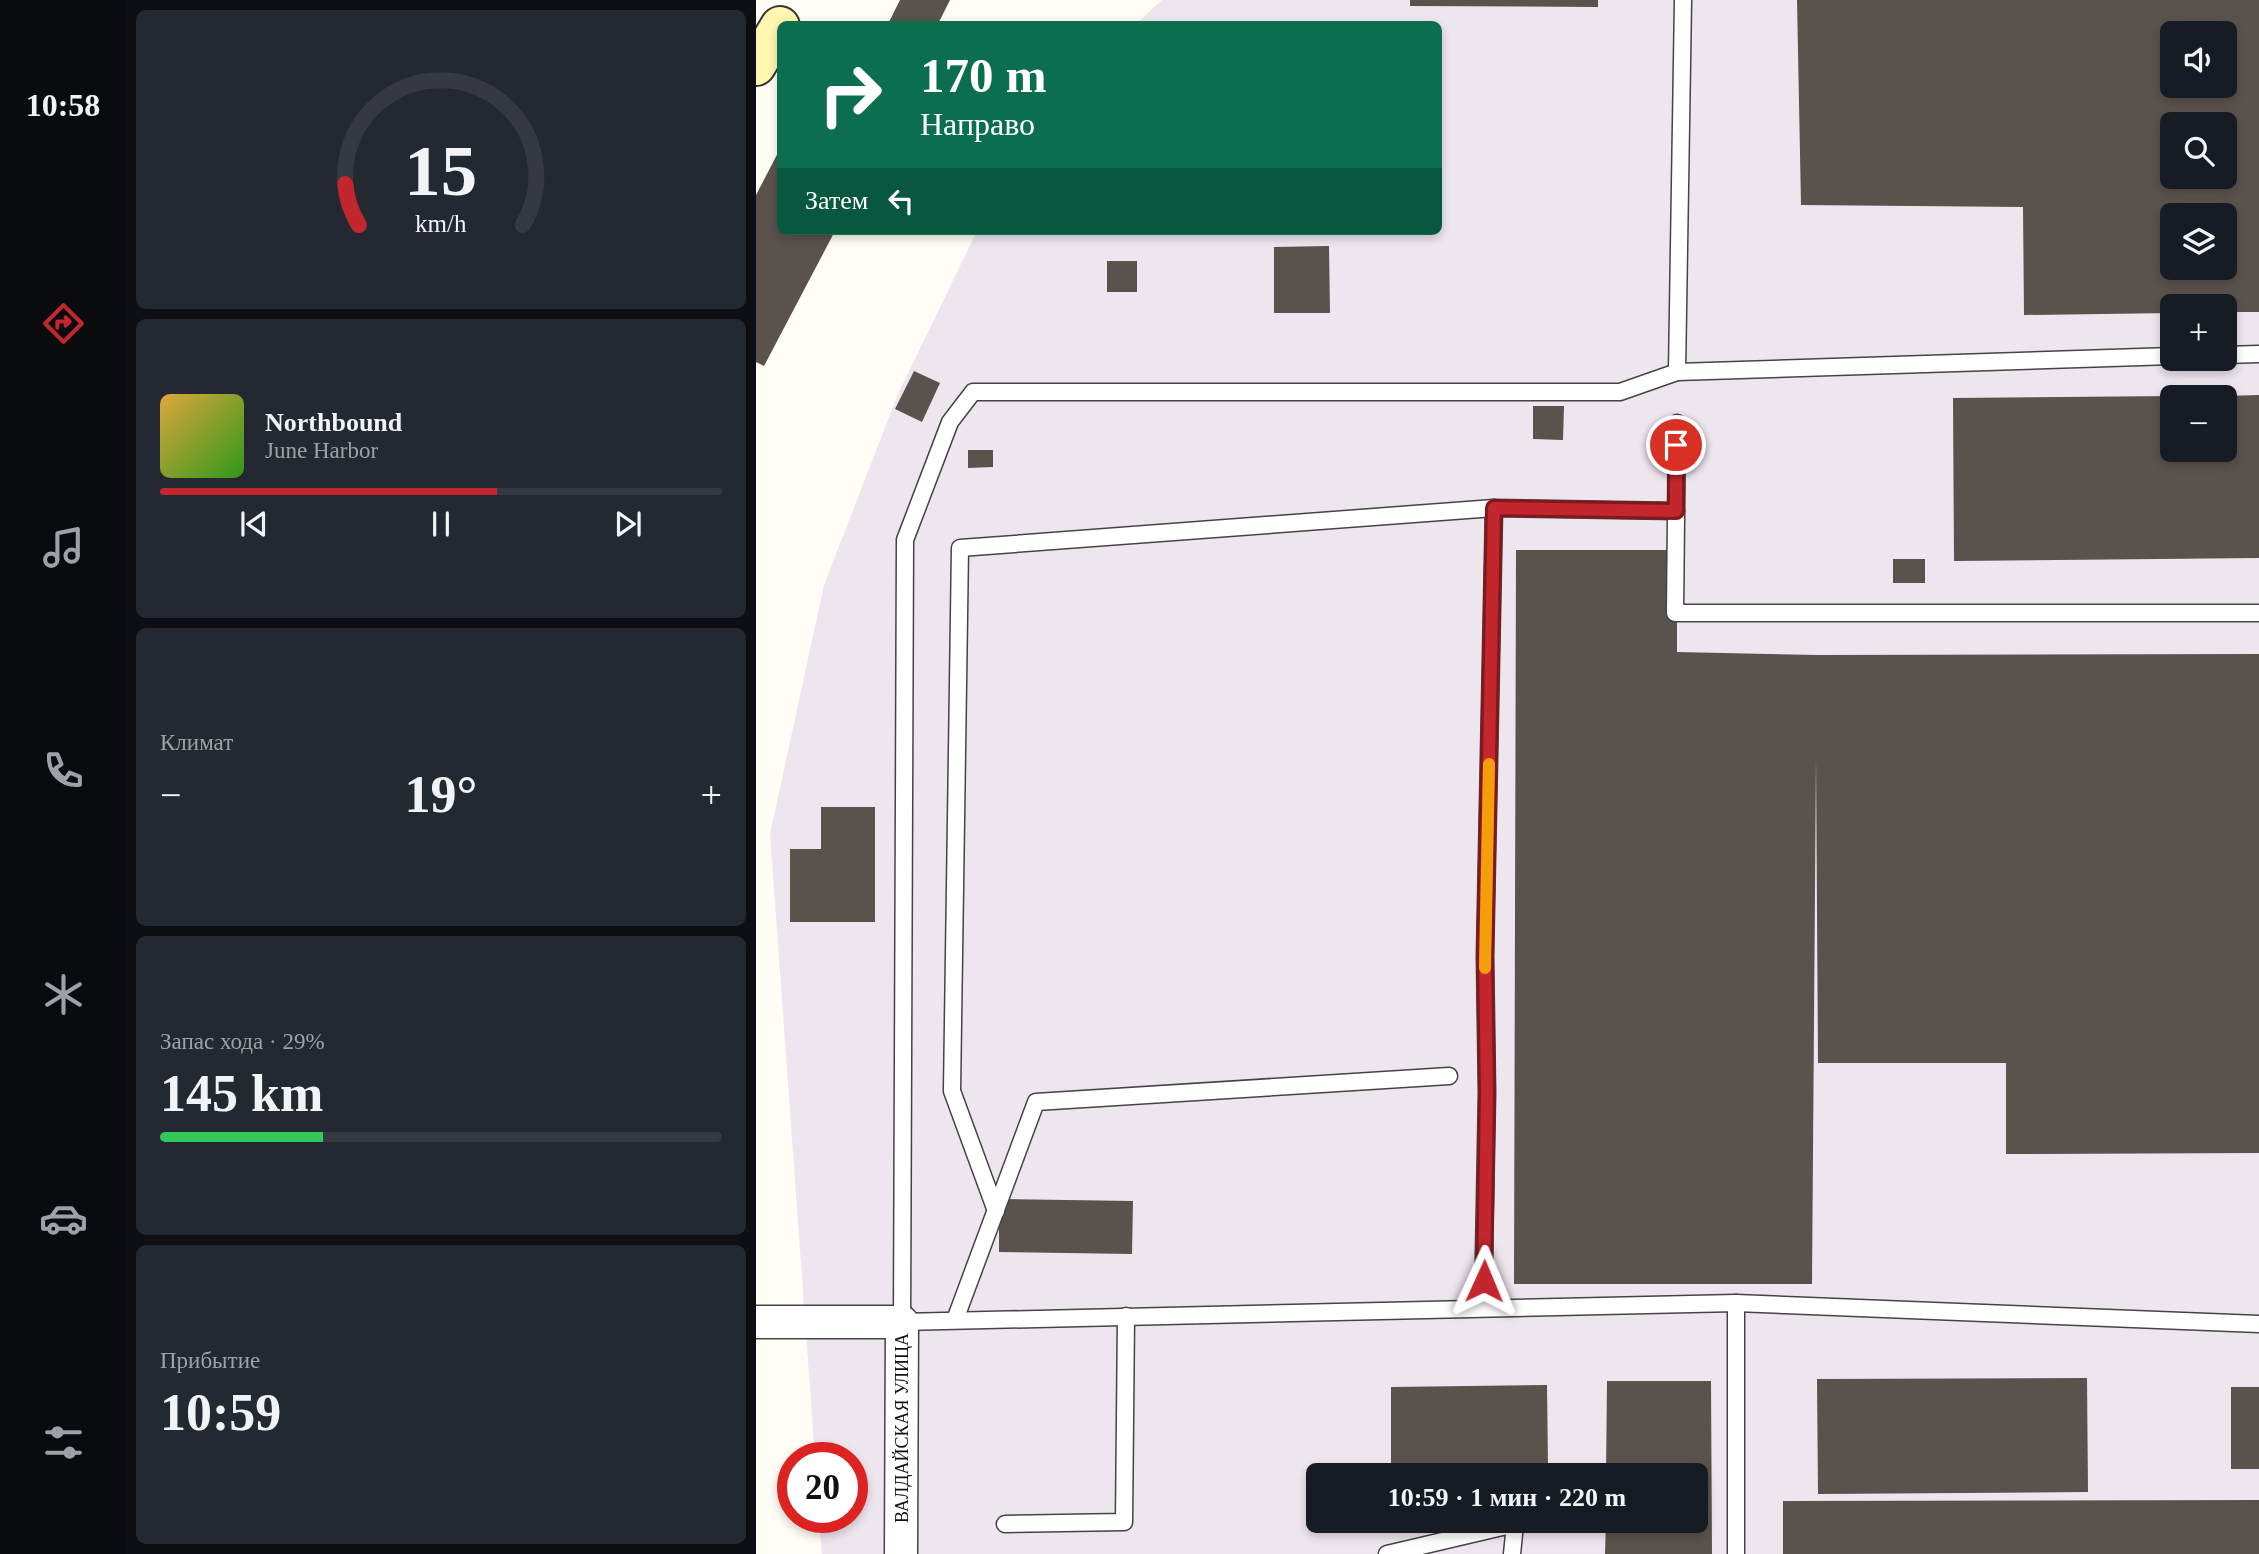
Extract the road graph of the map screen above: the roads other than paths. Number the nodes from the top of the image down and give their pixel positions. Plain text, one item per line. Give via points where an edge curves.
1 (796, 0) edge
2 (1684, 0) edge
3 (783, 21) edge
4 (777, 32) edge
5 (756, 66) edge
6 (2259, 354) edge
7 (2237, 355) edge
8 (2160, 356) edge
9 (1676, 372) junction
10 (1676, 423) dead end
11 (1494, 508) junction
12 (1676, 511) junction
13 (2259, 613) edge
14 (1449, 1076) dead end
15 (996, 1211) junction
16 (1736, 1303) junction
17 (1483, 1308) junction
18 (1126, 1316) junction
19 (955, 1320) junction
20 (756, 1322) edge
21 (902, 1322) junction
22 (2259, 1324) edge
23 (1005, 1524) dead end
24 (901, 1554) edge
25 (1387, 1554) edge
26 (1512, 1554) edge
27 (1736, 1554) edge

1 - 3 street
2 - 9 lane
4 - 5 street
6 - 7 lane
8 - 9 lane
9 - 21 lane via 1620,393 973,392 950,422 905,540
10 - 12 lane
11 - 12 lane
11 - 15 lane via 960,548 952,1091
11 - 17 lane
12 - 13 lane via 1675,613
14 - 15 lane via 1037,1102
15 - 19 lane
16 - 17 lane
16 - 22 lane
16 - 27 lane
17 - 18 lane
18 - 19 lane
18 - 23 lane via 1124,1522
19 - 21 lane
20 - 21 street, ВАЛДАЙСКАЯ УЛИЦА
21 - 24 street, ВАЛДАЙСКАЯ УЛИЦА
25 - 26 lane via 1514,1524

